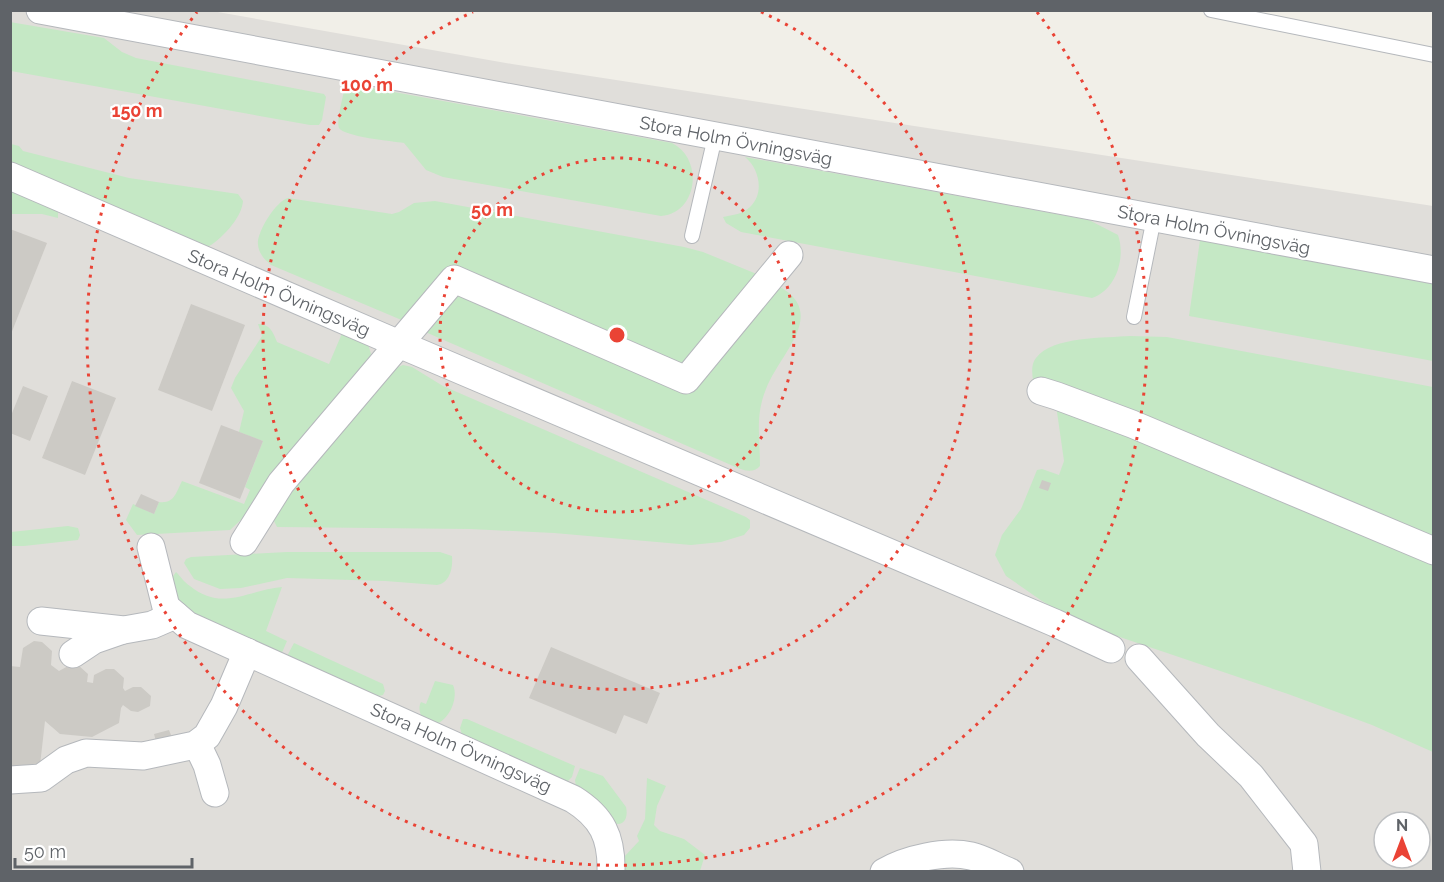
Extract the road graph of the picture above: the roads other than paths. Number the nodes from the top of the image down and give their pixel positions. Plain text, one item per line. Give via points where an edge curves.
1 (39, 10) edge
2 (1210, 10) edge
3 (1434, 55) edge
4 (715, 137) junction
5 (10, 176) edge
6 (1154, 218) junction
7 (692, 236) dead end
8 (789, 255) dead end
9 (1434, 270) edge
10 (1134, 317) dead end
11 (399, 344) junction
12 (1041, 391) dead end
13 (244, 542) dead end
14 (151, 547) dead end
15 (1434, 551) edge
16 (175, 615) junction
17 (41, 621) dead end
18 (124, 630) junction
19 (1111, 649) dead end
20 (247, 652) junction
21 (73, 654) dead end
22 (1139, 658) dead end
23 (197, 744) junction
24 (10, 780) edge
25 (215, 793) dead end
26 (611, 872) edge
27 (884, 872) edge
28 (1010, 872) edge
29 (1307, 872) edge

1 - 4 street, Stora Holm Övningsväg
2 - 3 lane
4 - 6 street, Stora Holm Övningsväg
4 - 7 lane
5 - 11 street, Stora Holm Övningsväg
6 - 9 street, Stora Holm Övningsväg
6 - 10 lane
8 - 11 street via 686,380 454,279
11 - 13 street via 280,483
11 - 19 street, Stora Holm Övningsväg
12 - 15 street via 1132,424
14 - 16 street, Stora Holm Övningsväg via 166,607
16 - 18 street via 152,625
16 - 20 street, Stora Holm Övningsväg via 187,625
17 - 18 street
18 - 21 street via 94,640
20 - 23 street via 224,706 207,736
20 - 26 street, Stora Holm Övningsväg via 588,808 605,832
22 - 29 street via 1266,795 1304,844
23 - 24 street via 143,756 86,753 66,759 41,778
23 - 25 street
27 - 28 street via 898,864 931,856 969,856

